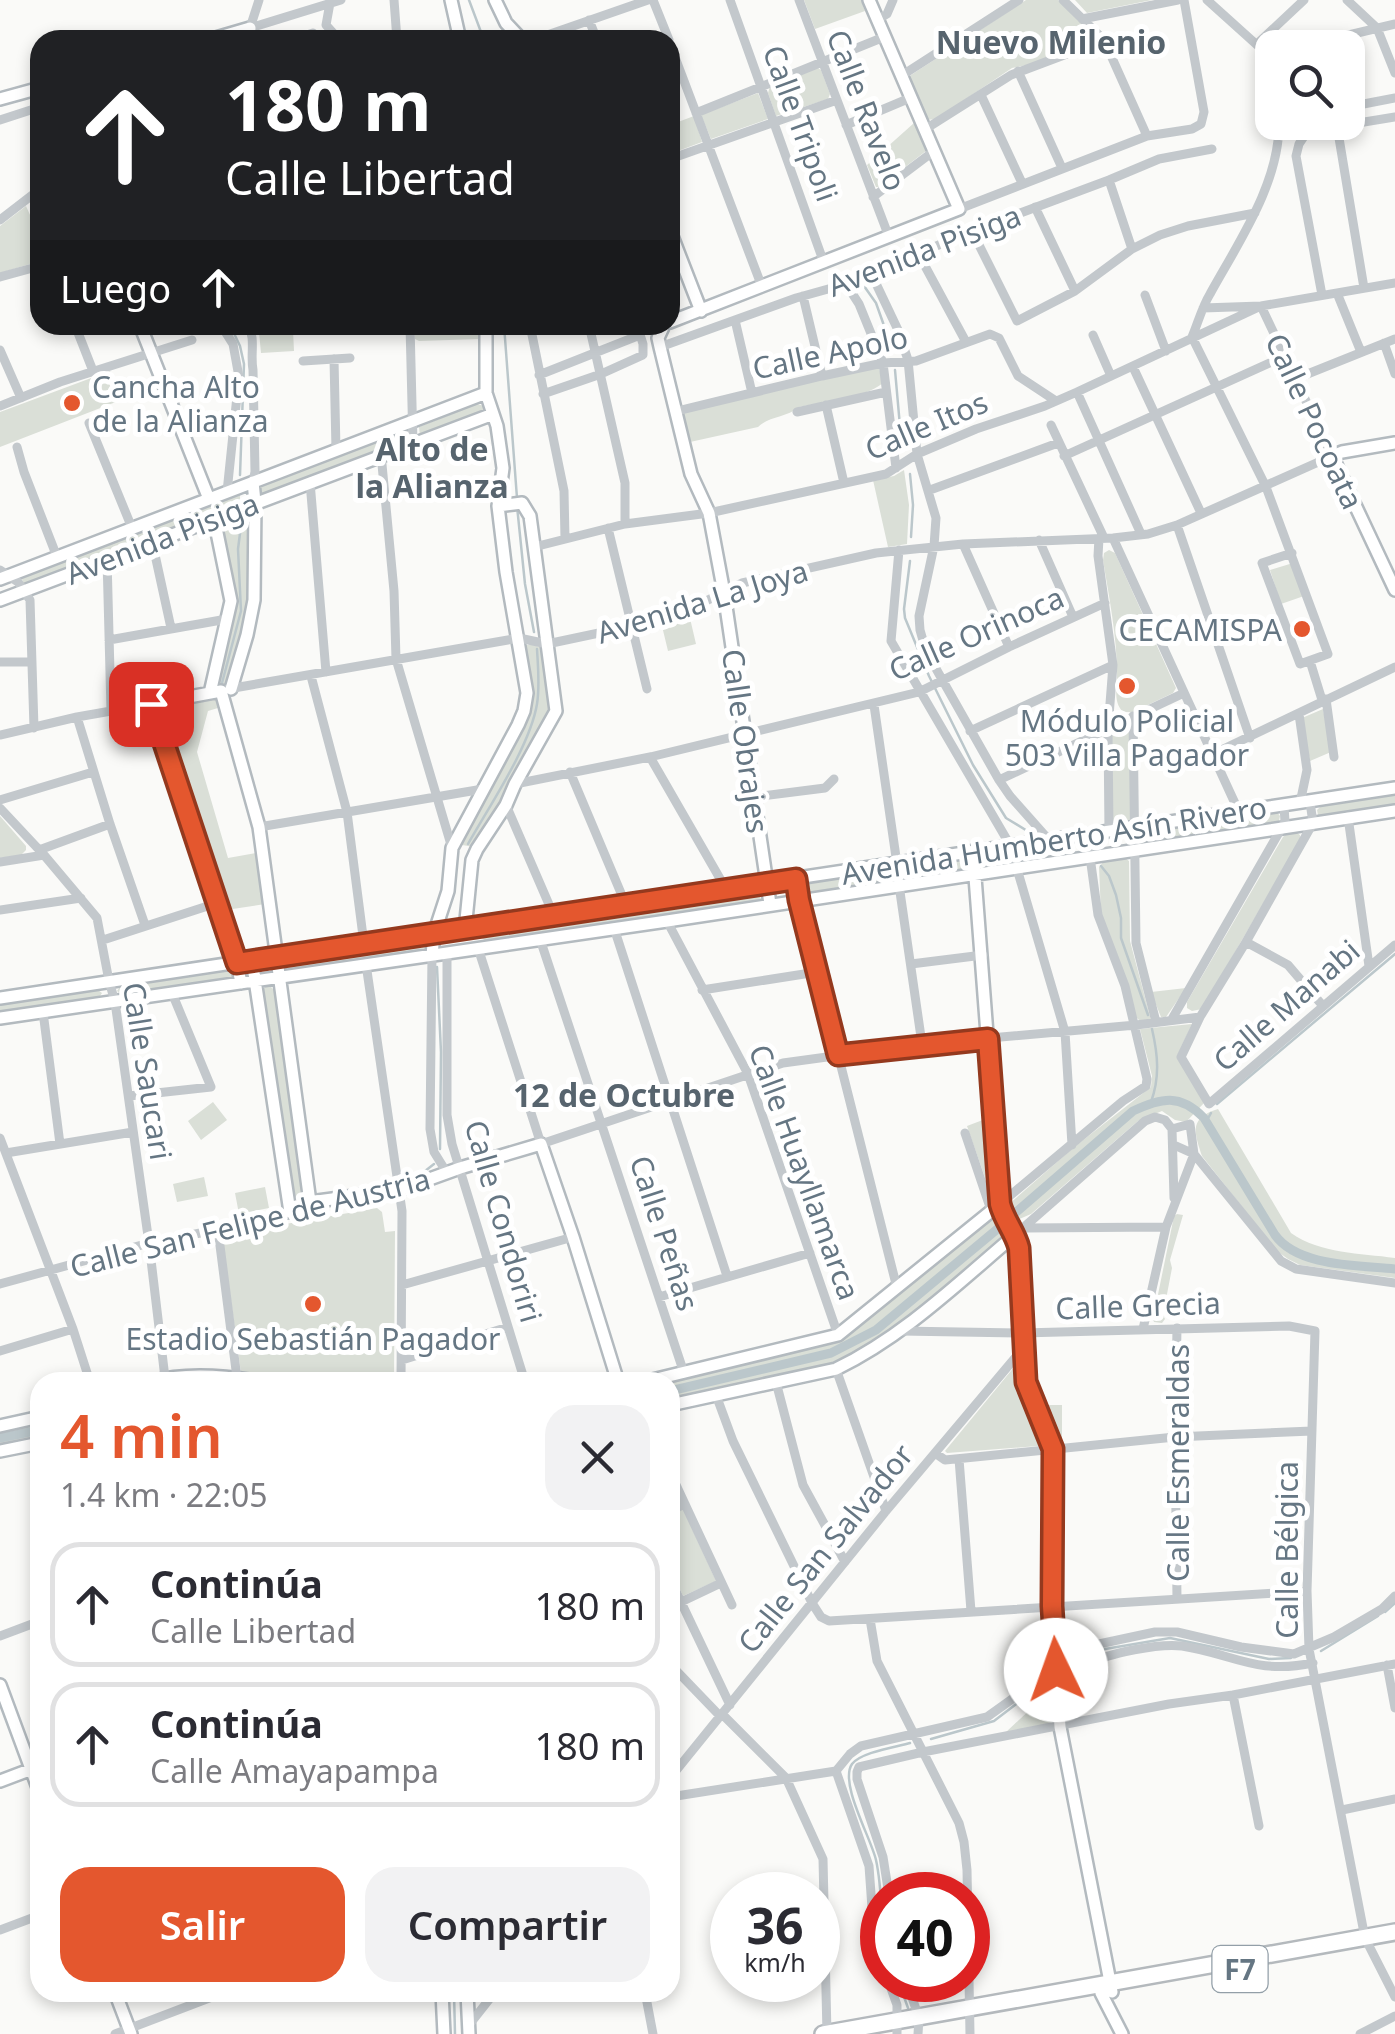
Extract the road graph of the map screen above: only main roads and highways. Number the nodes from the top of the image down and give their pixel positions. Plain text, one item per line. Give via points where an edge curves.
1 (1395, 1932) edge
2 (1395, 1941) edge
3 (1367, 1942) junction
4 (970, 2020) edge
5 (919, 2026) edge
6 (897, 2028) edge
7 (826, 2034) edge
8 (874, 2034) edge

1 - 3 highway, F7
2 - 3 highway, F7
3 - 4 highway, F7 via 1106,1988
4 - 5 highway, F7
5 - 6 highway, F7
6 - 7 highway, F7
6 - 8 highway, F7

